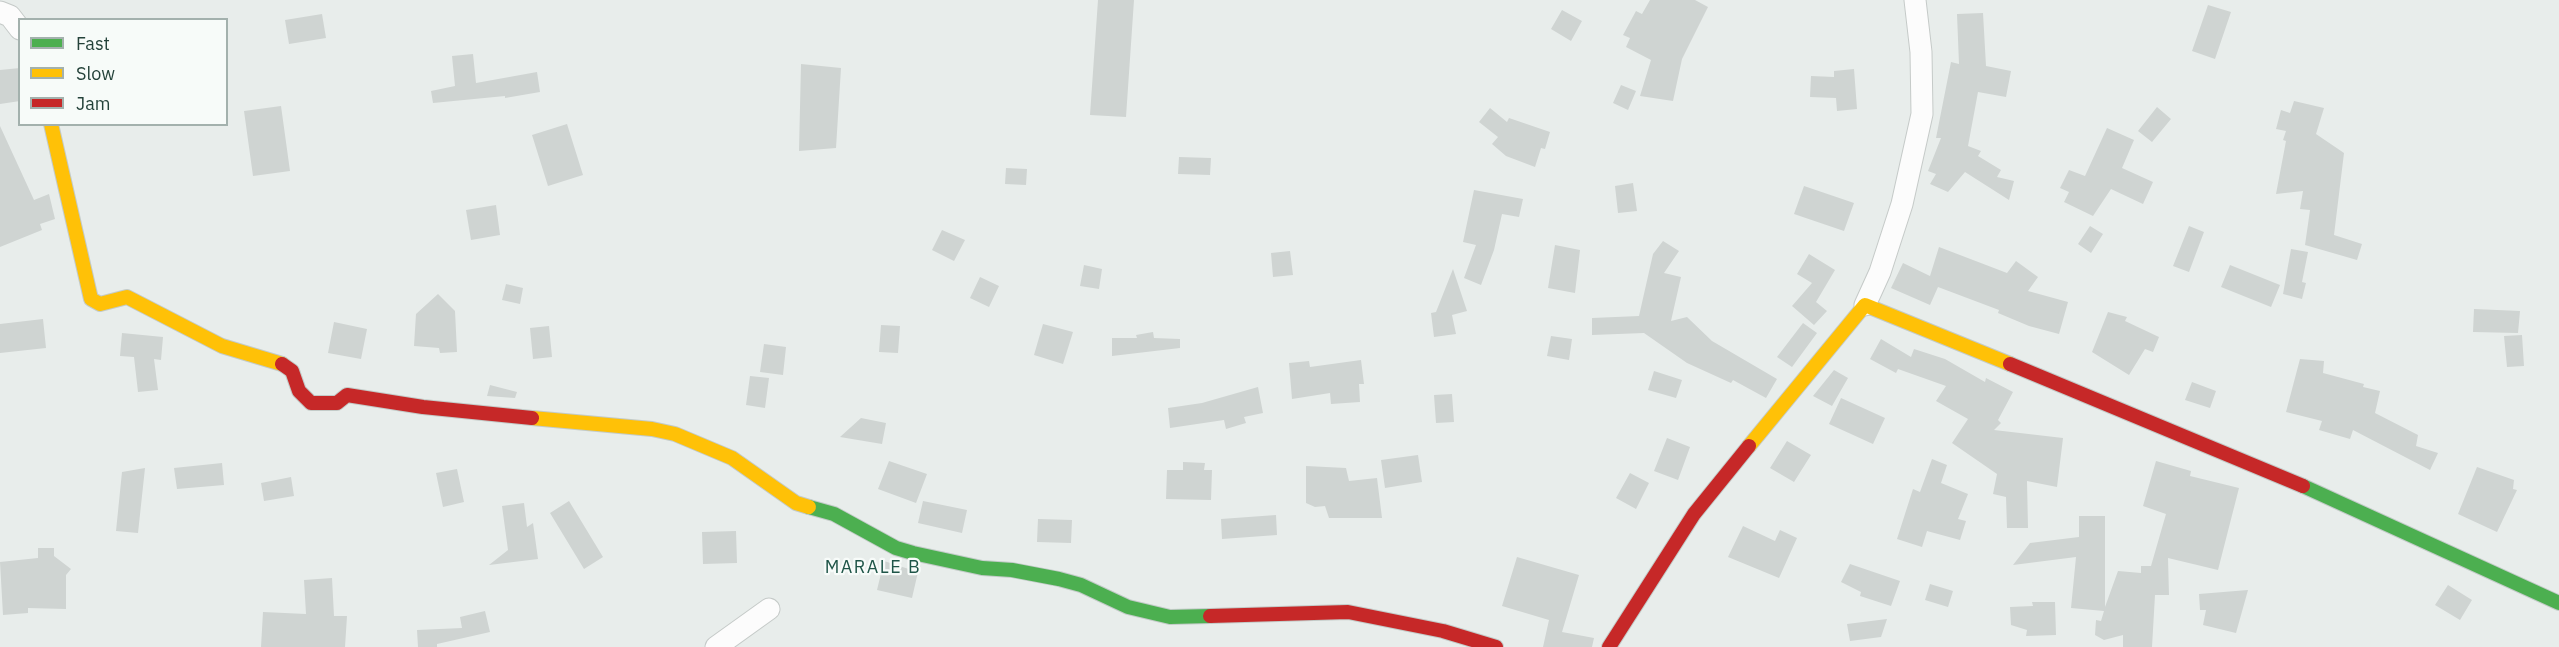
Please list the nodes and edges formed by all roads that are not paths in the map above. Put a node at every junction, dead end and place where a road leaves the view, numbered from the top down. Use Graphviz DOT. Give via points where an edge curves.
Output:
graph roads {
  1 [pos="1915,0"];
  2 [pos="0,12"];
  3 [pos="18,26"];
  4 [pos="51,126"];
  5 [pos="1865,305"];
  6 [pos="2559,603"];
  7 [pos="769,609"];
  8 [pos="716,647"];
  9 [pos="1496,647"];
  10 [pos="1609,647"];
  1 -- 5 [label="street" via="1922,114 1902,204"];
  2 -- 3 [label="street"];
  4 -- 9 [label="street" via="92,299 100,304 127,297 222,346 284,366 311,403 337,403 347,395 423,407 652,429 675,434 732,458 796,503 834,514 896,548 913,553 1059,579 1128,607 1170,617 1348,612 1443,631"];
  5 -- 6 [label="street" via="2277,474"];
  5 -- 10 [label="street" via="1694,514"];
  7 -- 8 [label="street"];
}
